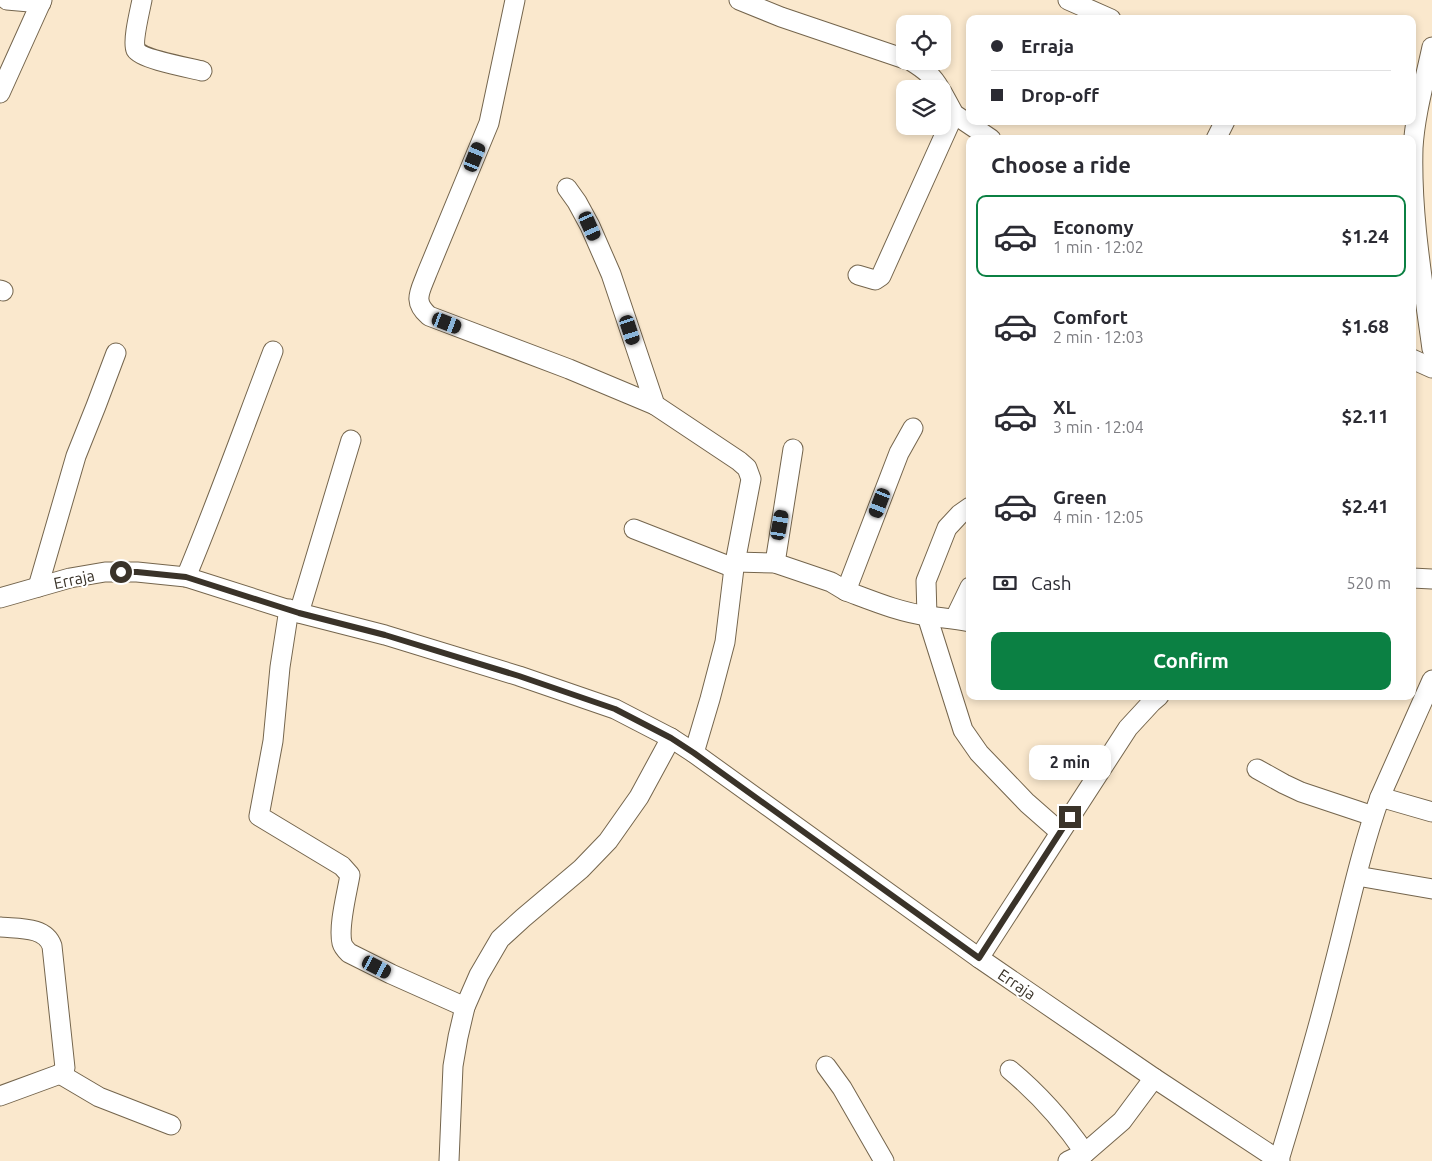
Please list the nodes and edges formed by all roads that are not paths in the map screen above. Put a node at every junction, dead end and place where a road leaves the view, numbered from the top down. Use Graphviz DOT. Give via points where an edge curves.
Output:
graph roads {
  1 [pos="7,0"];
  2 [pos="142,0"];
  3 [pos="515,0"];
  4 [pos="738,0"];
  5 [pos="1068,0"];
  6 [pos="41,1"];
  7 [pos="1102,15"];
  8 [pos="1432,47"];
  9 [pos="896,56"];
  10 [pos="926,70"];
  11 [pos="202,71"];
  12 [pos="936,80"];
  13 [pos="0,94"];
  14 [pos="951,108"];
  15 [pos="954,114"];
  16 [pos="966,122"];
  17 [pos="1416,122"];
  18 [pos="970,125"];
  19 [pos="984,135"];
  20 [pos="567,188"];
  21 [pos="1416,229"];
  22 [pos="858,275"];
  23 [pos="1432,349"];
  24 [pos="273,351"];
  25 [pos="116,353"];
  26 [pos="1416,361"];
  27 [pos="1432,368"];
  28 [pos="655,405"];
  29 [pos="913,428"];
  30 [pos="351,440"];
  31 [pos="793,449"];
  32 [pos="966,510"];
  33 [pos="634,529"];
  34 [pos="775,563"];
  35 [pos="734,565"];
  36 [pos="186,577"];
  37 [pos="1416,578"];
  38 [pos="1432,579"];
  39 [pos="38,587"];
  40 [pos="846,591"];
  41 [pos="0,598"];
  42 [pos="966,604"];
  43 [pos="294,611"];
  44 [pos="927,616"];
  45 [pos="962,620"];
  46 [pos="1432,680"];
  47 [pos="1154,700"];
  48 [pos="1428,702"];
  49 [pos="671,738"];
  50 [pos="694,753"];
  51 [pos="1258,769"];
  52 [pos="1380,798"];
  53 [pos="1432,812"];
  54 [pos="1374,816"];
  55 [pos="1060,832"];
  56 [pos="1356,876"];
  57 [pos="1432,889"];
  58 [pos="0,927"];
  59 [pos="979,958"];
  60 [pos="465,1007"];
  61 [pos="826,1066"];
  62 [pos="1010,1070"];
  63 [pos="60,1074"];
  64 [pos="1154,1078"];
  65 [pos="0,1096"];
  66 [pos="171,1126"];
  67 [pos="1085,1152"];
  68 [pos="449,1161"];
  69 [pos="884,1161"];
  70 [pos="1068,1161"];
  71 [pos="1280,1161"];
  1 -- 6 [label="street"];
  2 -- 11 [label="street" via="135,41 139,54"];
  3 -- 28 [label="street" via="489,123 418,302 430,316"];
  4 -- 9 [label="street"];
  5 -- 7 [label="street"];
  6 -- 13 [label="street"];
  8 -- 17 [label="street"];
  10 -- 12 [label="street"];
  14 -- 15 [label="street"];
  15 -- 16 [label="street"];
  15 -- 22 [label="street" via="881,276 875,280"];
  18 -- 19 [label="street"];
  20 -- 28 [label="street" via="590,226 611,274"];
  21 -- 23 [label="street"];
  24 -- 36 [label="street"];
  25 -- 39 [label="street" via="76,456"];
  26 -- 27 [label="street"];
  28 -- 35 [label="street" via="747,468 751,485"];
  29 -- 40 [label="street" via="899,453"];
  30 -- 43 [label="street"];
  31 -- 34 [label="street"];
  32 -- 44 [label="street" via="947,528 926,581"];
  33 -- 35 [label="street"];
  34 -- 35 [label="street"];
  34 -- 40 [label="street" via="832,582"];
  35 -- 50 [label="street" via="725,642"];
  36 -- 39 [label="street, Erraja" via="105,572"];
  36 -- 43 [label="street, Erraja"];
  37 -- 38 [label="street"];
  39 -- 41 [label="street, Erraja"];
  40 -- 44 [label="street" via="889,608"];
  42 -- 45 [label="street"];
  43 -- 49 [label="street, Erraja" via="385,635 536,682 615,709"];
  43 -- 60 [label="street" via="280,667 274,741 259,816 342,866 350,875 341,928 344,949"];
  44 -- 45 [label="street"];
  44 -- 55 [label="street" via="964,730 979,753"];
  46 -- 48 [label="street"];
  47 -- 55 [label="street" via="1128,728"];
  48 -- 52 [label="street"];
  49 -- 50 [label="street, Erraja"];
  49 -- 60 [label="street" via="639,797 608,841 581,869 500,939"];
  50 -- 59 [label="street, Erraja"];
  51 -- 54 [label="street" via="1301,792"];
  52 -- 53 [label="street"];
  52 -- 54 [label="street"];
  54 -- 56 [label="street"];
  55 -- 59 [label="street"];
  56 -- 57 [label="street"];
  56 -- 71 [label="street" via="1326,999"];
  58 -- 63 [label="street" via="42,932 50,941 65,1068"];
  59 -- 64 [label="street, Erraja"];
  60 -- 68 [label="street" via="453,1066"];
  61 -- 69 [label="street"];
  62 -- 67 [label="street" via="1036,1092"];
  63 -- 65 [label="street"];
  63 -- 66 [label="street" via="99,1096"];
  64 -- 67 [label="street" via="1122,1121"];
  64 -- 71 [label="street, Erraja"];
  67 -- 70 [label="street"];
}
